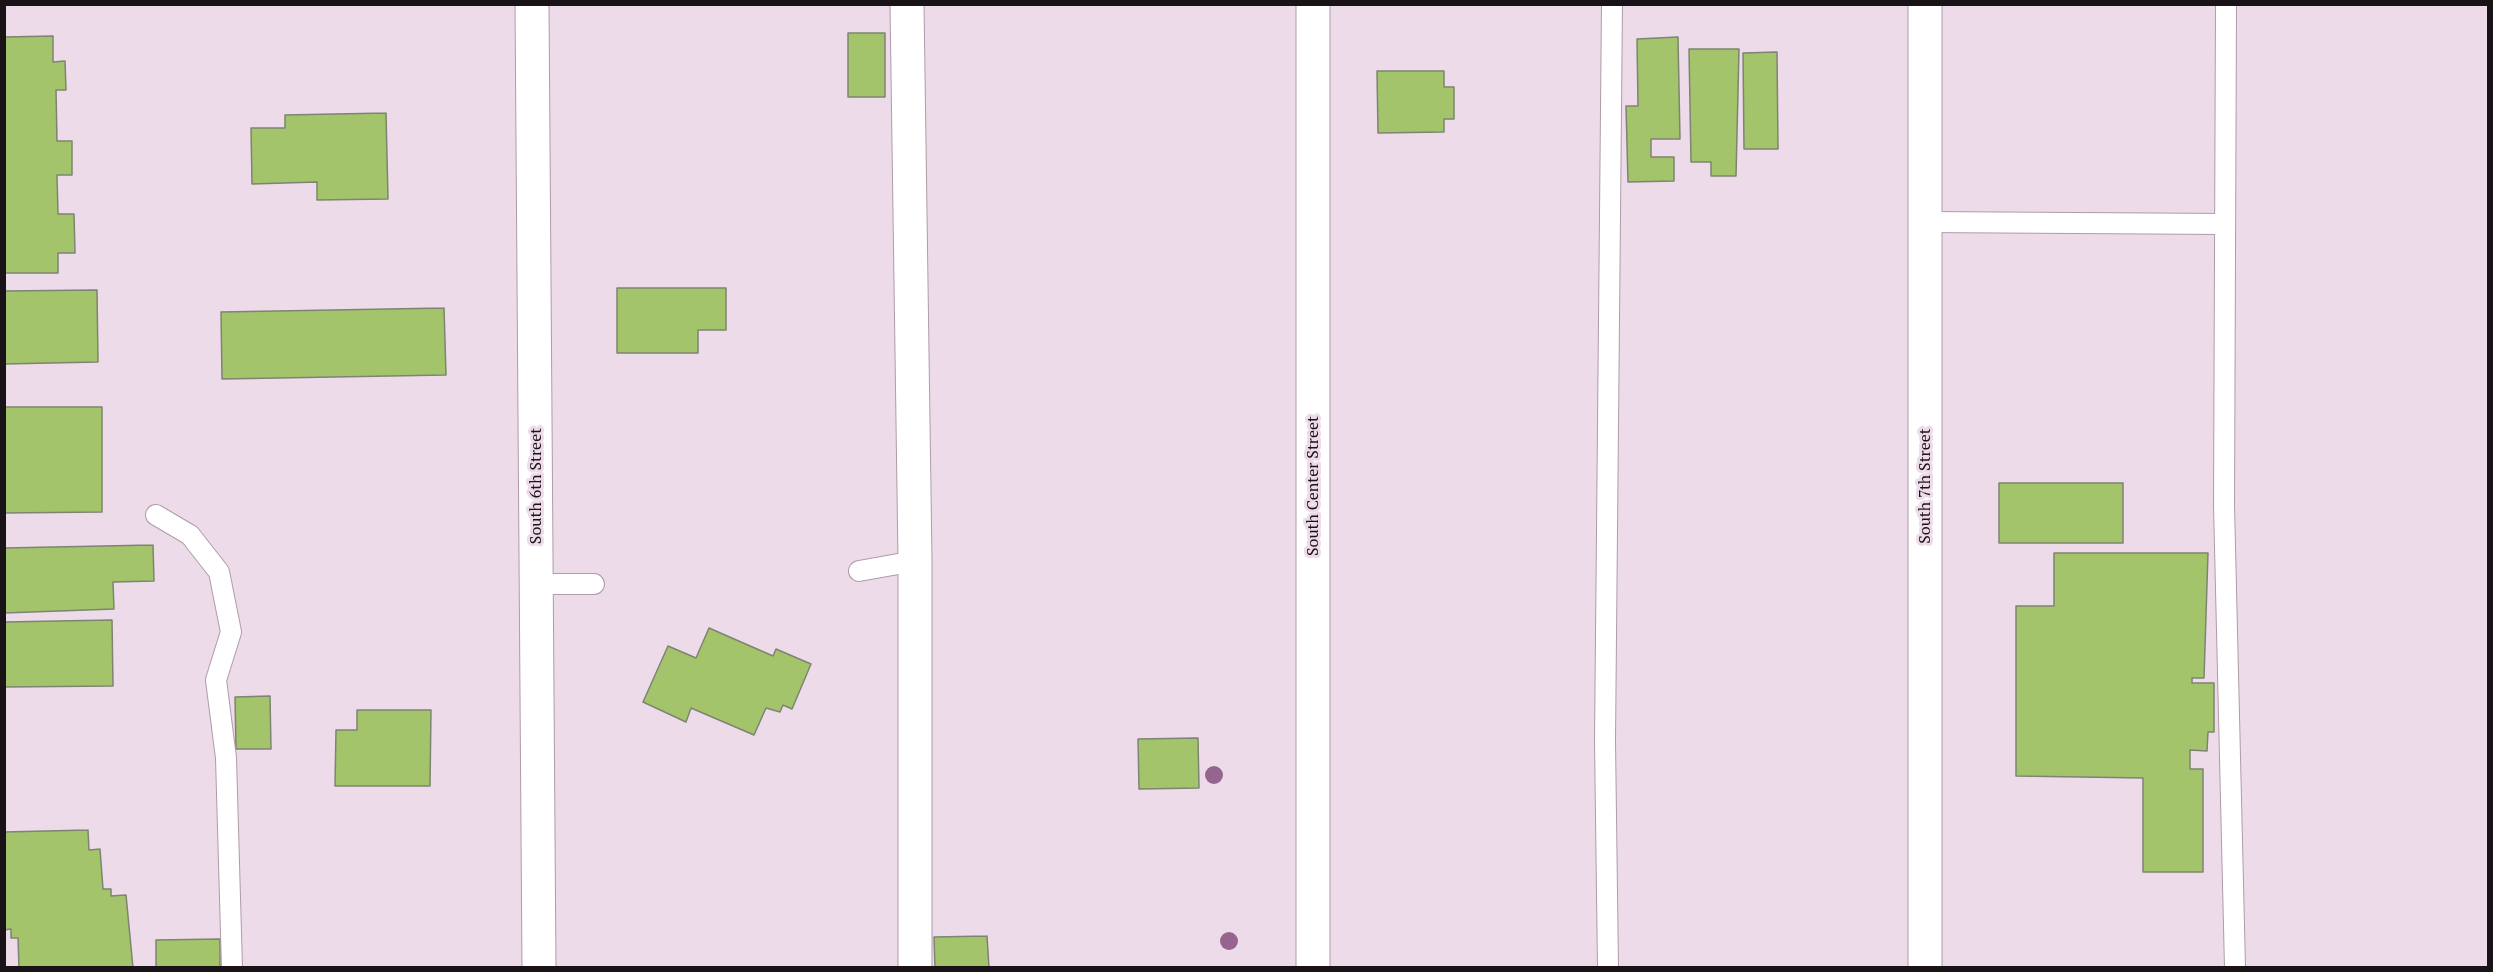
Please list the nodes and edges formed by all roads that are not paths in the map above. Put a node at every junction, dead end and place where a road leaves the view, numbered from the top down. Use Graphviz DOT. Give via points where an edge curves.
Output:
graph roads {
  1 [pos="532,4"];
  2 [pos="907,4"];
  3 [pos="1313,4"];
  4 [pos="1612,4"];
  5 [pos="1925,4"];
  6 [pos="2226,4"];
  7 [pos="1925,222"];
  8 [pos="2225,224"];
  9 [pos="156,515"];
  10 [pos="915,561"];
  11 [pos="859,571"];
  12 [pos="536,584"];
  13 [pos="594,584"];
  14 [pos="232,968"];
  15 [pos="539,968"];
  16 [pos="915,968"];
  17 [pos="1313,968"];
  18 [pos="1608,968"];
  19 [pos="1925,968"];
  20 [pos="2235,968"];
  1 -- 12 [label="street, South 6th Street"];
  2 -- 10 [label="street"];
  3 -- 17 [label="street, South Center Street"];
  4 -- 18 [label="lane" via="1605,741"];
  5 -- 7 [label="street, South 7th Street"];
  6 -- 8 [label="lane"];
  7 -- 8 [label="lane"];
  7 -- 19 [label="street, South 7th Street"];
  8 -- 20 [label="lane" via="2224,505"];
  9 -- 14 [label="lane" via="190,535 219,572 231,632 216,680 226,758"];
  10 -- 11 [label="lane"];
  10 -- 16 [label="street"];
  12 -- 13 [label="lane"];
  12 -- 15 [label="street, South 6th Street"];
}
